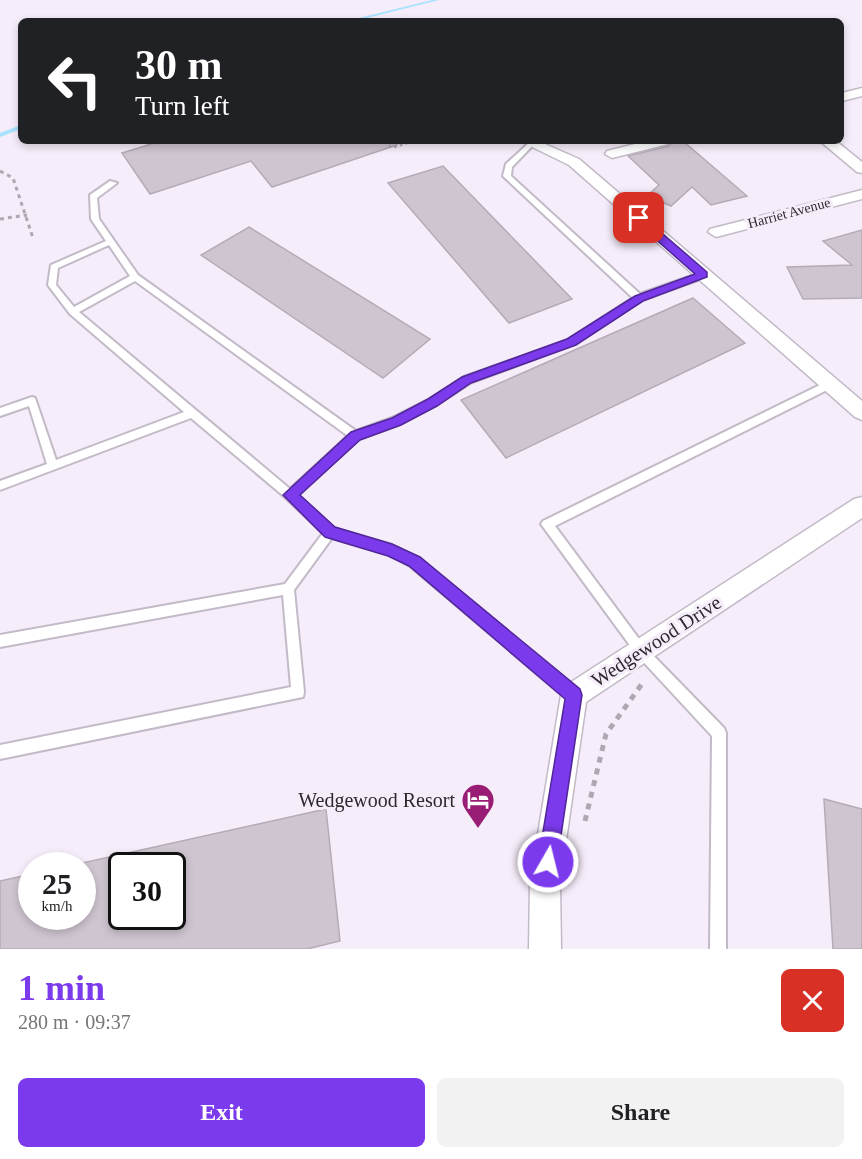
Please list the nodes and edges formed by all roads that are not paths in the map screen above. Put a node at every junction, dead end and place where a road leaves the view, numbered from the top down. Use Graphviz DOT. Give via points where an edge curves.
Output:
graph roads {
  1 [pos="862,92"];
  2 [pos="844,96"];
  3 [pos="528,144"];
  4 [pos="534,144"];
  5 [pos="651,144"];
  6 [pos="831,144"];
  7 [pos="612,154"];
  8 [pos="862,170"];
  9 [pos="112,183"];
  10 [pos="862,194"];
  11 [pos="716,232"];
  12 [pos="110,242"];
  13 [pos="703,275"];
  14 [pos="135,277"];
  15 [pos="639,298"];
  16 [pos="73,312"];
  17 [pos="830,384"];
  18 [pos="0,412"];
  19 [pos="862,412"];
  20 [pos="192,413"];
  21 [pos="355,436"];
  22 [pos="52,466"];
  23 [pos="0,486"];
  24 [pos="290,495"];
  25 [pos="862,506"];
  26 [pos="330,532"];
  27 [pos="288,589"];
  28 [pos="0,640"];
  29 [pos="641,651"];
  30 [pos="574,695"];
  31 [pos="0,752"];
  32 [pos="545,949"];
  33 [pos="718,949"];
  1 -- 2 [label="street"];
  3 -- 15 [label="lane" via="509,166 507,176"];
  4 -- 13 [label="street" via="574,162"];
  5 -- 7 [label="street"];
  6 -- 8 [label="street"];
  9 -- 12 [label="lane" via="93,197 95,219"];
  10 -- 11 [label="street, Harriet Avenue"];
  12 -- 14 [label="lane"];
  12 -- 16 [label="lane" via="54,267 52,285"];
  13 -- 15 [label="lane"];
  13 -- 17 [label="street"];
  14 -- 16 [label="lane"];
  14 -- 21 [label="lane"];
  15 -- 21 [label="lane" via="571,342 466,380 396,421"];
  16 -- 20 [label="lane"];
  17 -- 19 [label="street"];
  17 -- 29 [label="lane" via="547,524"];
  18 -- 22 [label="lane" via="32,401"];
  20 -- 22 [label="lane"];
  20 -- 24 [label="lane"];
  21 -- 24 [label="lane"];
  22 -- 23 [label="lane"];
  24 -- 26 [label="lane"];
  25 -- 29 [label="street, Wedgewood Drive"];
  26 -- 27 [label="lane"];
  26 -- 30 [label="lane" via="392,550 414,562"];
  27 -- 28 [label="lane"];
  27 -- 31 [label="lane" via="298,692"];
  29 -- 30 [label="street, Wedgewood Drive"];
  29 -- 33 [label="lane" via="718,733"];
  30 -- 32 [label="street, Wedgewood Drive" via="545,882"];
}
